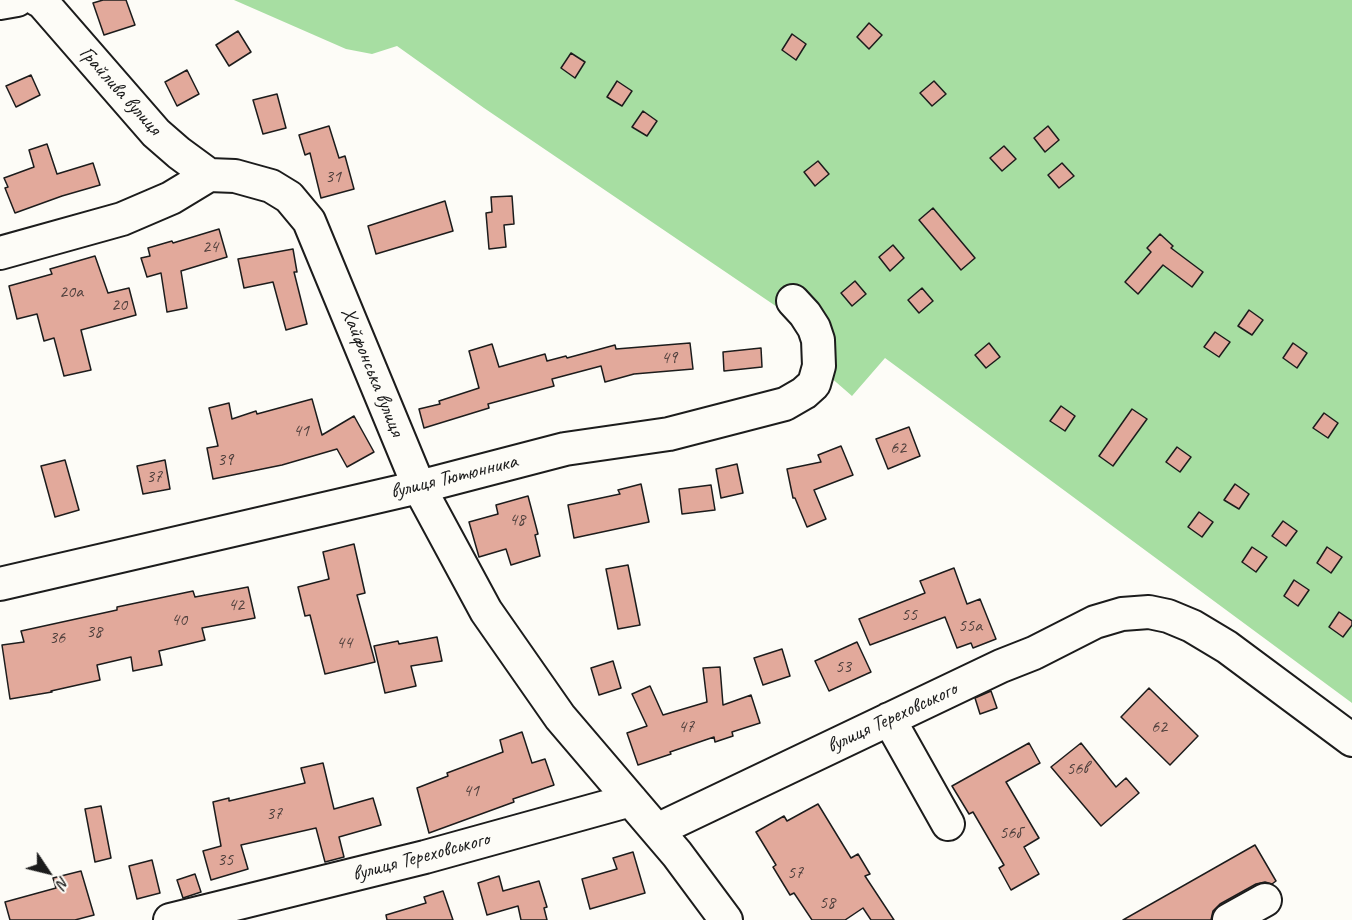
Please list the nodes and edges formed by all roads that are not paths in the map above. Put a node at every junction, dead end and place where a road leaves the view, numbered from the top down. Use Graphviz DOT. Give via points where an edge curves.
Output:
graph roads {
  1 [pos="36,1"];
  2 [pos="0,3"];
  3 [pos="210,174"];
  4 [pos="0,253"];
  5 [pos="794,301"];
  6 [pos="420,487"];
  7 [pos="0,584"];
  8 [pos="889,719"];
  9 [pos="1352,740"];
  10 [pos="631,800"];
  11 [pos="948,824"];
  12 [pos="657,830"];
  13 [pos="1265,900"];
  14 [pos="170,920"];
  15 [pos="726,920"];
  16 [pos="1229,920"];
  1 -- 2 [label="street, Грайлива вулиця"];
  1 -- 3 [label="street, Грайлива вулиця" via="156,133"];
  3 -- 4 [label="street" via="171,198 122,219"];
  3 -- 6 [label="street, Хайфонська вулиця" via="236,176 271,186 289,197 309,220"];
  5 -- 6 [label="street, вулиця Тютюнника" via="814,328 819,366 814,384 785,404 669,434 565,448"];
  6 -- 7 [label="street, вулиця Тютюнника"];
  6 -- 10 [label="street, Хайфонська вулиця" via="486,611 511,649 560,717"];
  8 -- 9 [label="street, вулиця Тереховського" via="1095,622 1149,612 1192,626 1227,647"];
  8 -- 11 [label="street"];
  8 -- 12 [label="street, вулиця Тереховського"];
  10 -- 12 [label="street"];
  10 -- 14 [label="street, вулиця Тереховського" via="425,857"];
  12 -- 15 [label="street"];
  13 -- 16 [label="street"];
}
